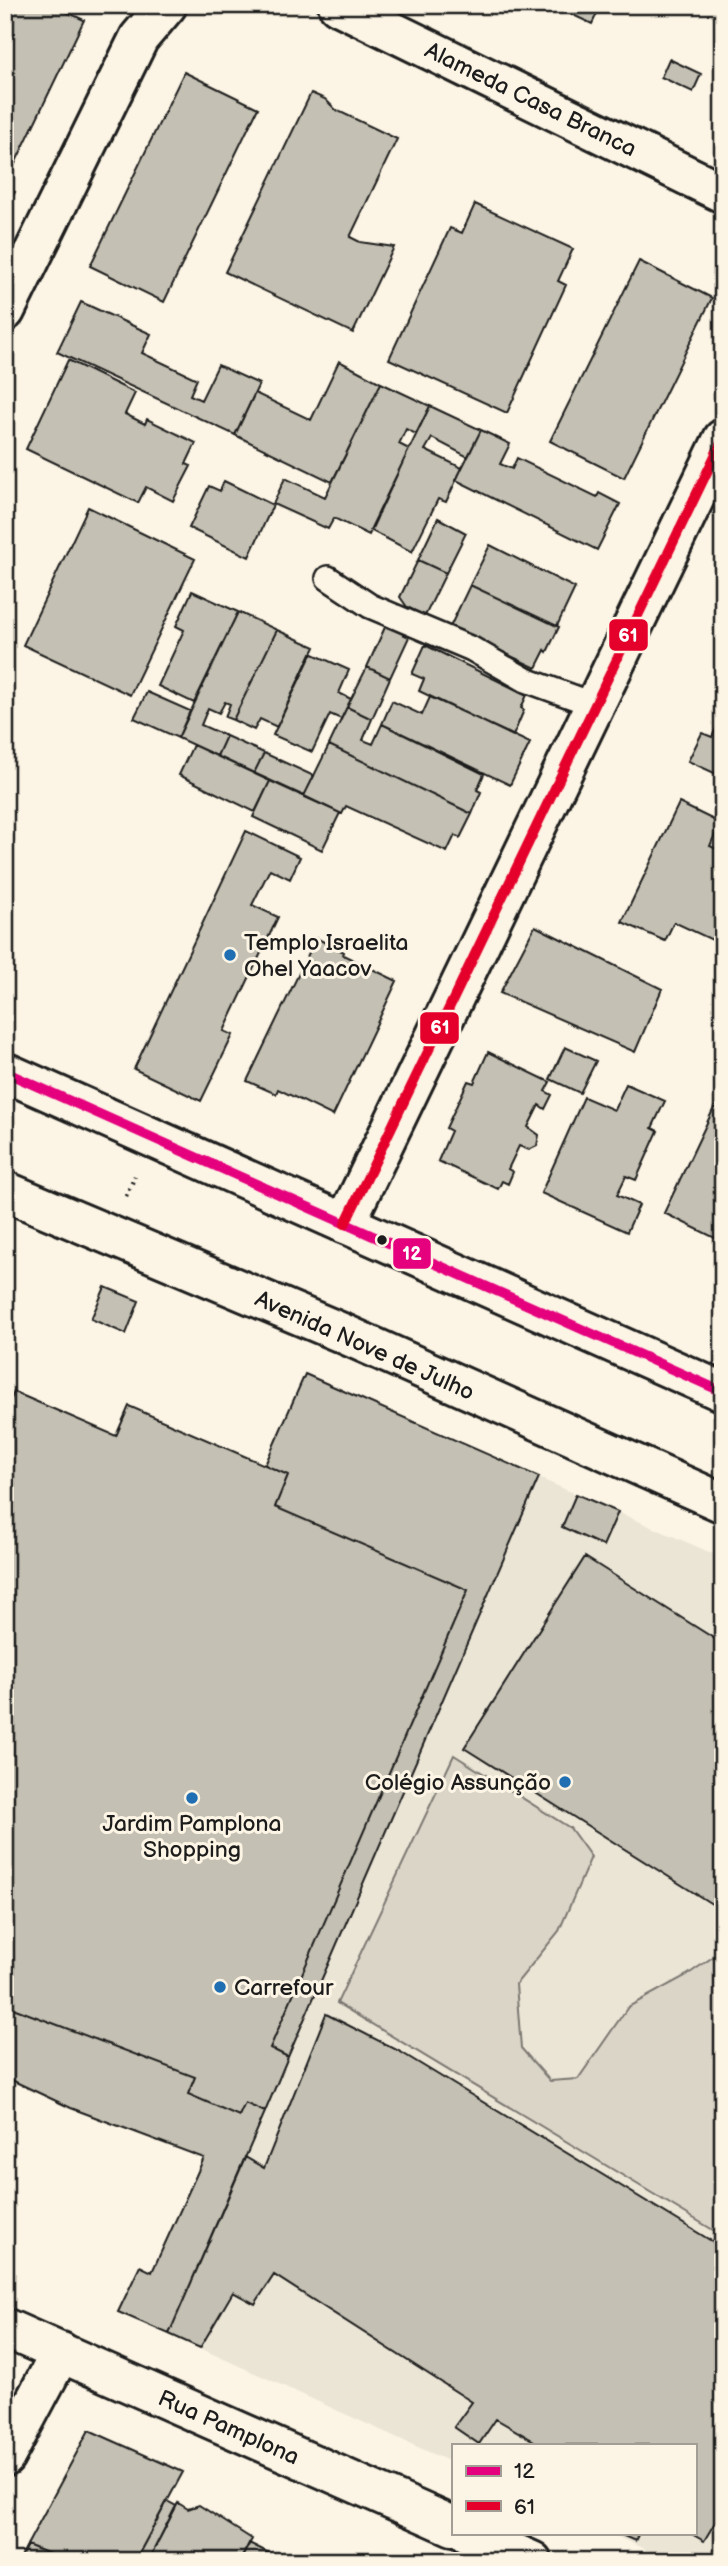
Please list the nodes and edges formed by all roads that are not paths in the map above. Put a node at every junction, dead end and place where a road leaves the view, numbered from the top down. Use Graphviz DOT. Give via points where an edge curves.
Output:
graph roads {
  1 [pos="167,5"];
  2 [pos="338,5"];
  3 [pos="723,193"];
  4 [pos="5,311"];
  5 [pos="723,439"];
  6 [pos="328,578"];
  7 [pos="595,705"];
  8 [pos="5,1072"];
  9 [pos="5,1191"];
  10 [pos="345,1224"];
  11 [pos="723,1392"];
  12 [pos="723,1503"];
  13 [pos="5,2328"];
  14 [pos="61,2352"];
  15 [pos="5,2457"];
  16 [pos="452,2526"];
  17 [pos="471,2534"];
  18 [pos="532,2561"];
  1 -- 4 [label="street" via="139,38"];
  2 -- 3 [label="street, Alameda Casa Branca"];
  5 -- 7 [label="street"];
  6 -- 7 [label="lane" via="370,606 472,649 526,680"];
  7 -- 10 [label="street"];
  8 -- 10 [label="street"];
  9 -- 12 [label="street, Avenida Nove de Julho" via="342,1333"];
  10 -- 11 [label="street"];
  13 -- 14 [label="street, Rua Pamplona"];
  14 -- 15 [label="street"];
  14 -- 16 [label="street, Rua Pamplona"];
  17 -- 18 [label="street"];
}
